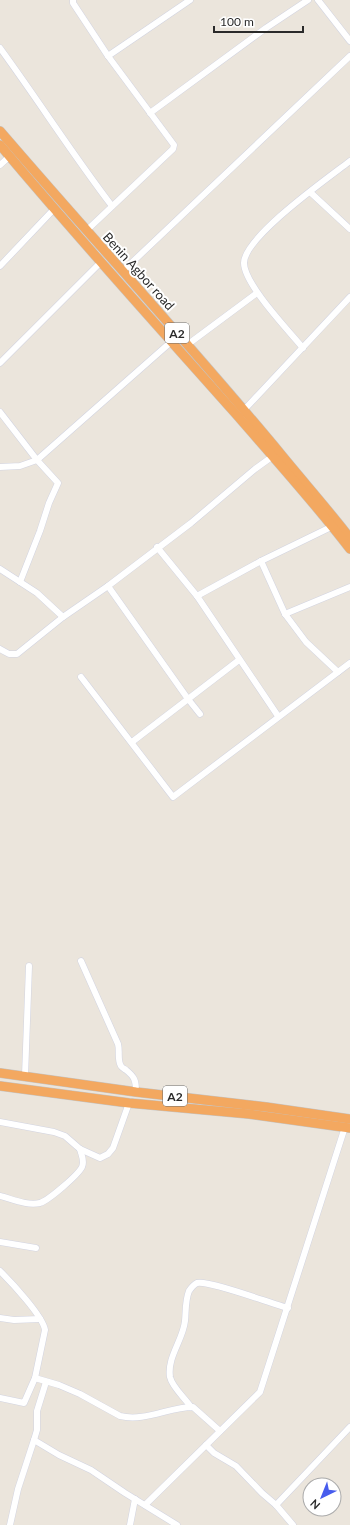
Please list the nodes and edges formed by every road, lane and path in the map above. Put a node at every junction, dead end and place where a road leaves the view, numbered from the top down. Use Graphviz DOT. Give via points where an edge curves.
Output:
graph roads {
  1 [pos="73,0"];
  2 [pos="190,0"];
  3 [pos="308,0"];
  4 [pos="318,0"];
  5 [pos="350,41"];
  6 [pos="0,48"];
  7 [pos="108,56"];
  8 [pos="350,56"];
  9 [pos="150,113"];
  10 [pos="0,131"];
  11 [pos="0,145"];
  12 [pos="10,156"];
  13 [pos="350,161"];
  14 [pos="0,165"];
  15 [pos="310,192"];
  16 [pos="112,206"];
  17 [pos="55,208"];
  18 [pos="350,229"];
  19 [pos="86,231"];
  20 [pos="100,262"];
  21 [pos="0,266"];
  22 [pos="123,271"];
  23 [pos="257,293"];
  24 [pos="350,297"];
  25 [pos="172,341"];
  26 [pos="187,345"];
  27 [pos="303,348"];
  28 [pos="0,363"];
  29 [pos="244,410"];
  30 [pos="0,412"];
  31 [pos="273,456"];
  32 [pos="37,460"];
  33 [pos="0,468"];
  34 [pos="333,526"];
  35 [pos="350,538"];
  36 [pos="158,547"];
  37 [pos="350,549"];
  38 [pos="261,562"];
  39 [pos="0,568"];
  40 [pos="20,582"];
  41 [pos="108,586"];
  42 [pos="350,587"];
  43 [pos="197,596"];
  44 [pos="285,614"];
  45 [pos="63,617"];
  46 [pos="0,649"];
  47 [pos="239,660"];
  48 [pos="350,663"];
  49 [pos="338,672"];
  50 [pos="81,678"];
  51 [pos="188,699"];
  52 [pos="200,714"];
  53 [pos="278,716"];
  54 [pos="132,742"];
  55 [pos="81,960"];
  56 [pos="29,966"];
  57 [pos="0,1073"];
  58 [pos="25,1076"];
  59 [pos="0,1086"];
  60 [pos="136,1092"];
  61 [pos="129,1103"];
  62 [pos="350,1119"];
  63 [pos="0,1122"];
  64 [pos="347,1128"];
  65 [pos="80,1148"];
  66 [pos="0,1196"];
  67 [pos="0,1242"];
  68 [pos="36,1248"];
  69 [pos="0,1271"];
  70 [pos="288,1308"];
  71 [pos="0,1318"];
  72 [pos="40,1319"];
  73 [pos="34,1378"];
  74 [pos="46,1382"];
  75 [pos="0,1398"];
  76 [pos="191,1407"];
  77 [pos="350,1427"];
  78 [pos="220,1431"];
  79 [pos="34,1440"];
  80 [pos="206,1445"];
  81 [pos="135,1500"];
  82 [pos="145,1505"];
  83 [pos="276,1505"];
  84 [pos="10,1525"];
  85 [pos="130,1525"];
  86 [pos="177,1525"];
  87 [pos="292,1525"];
  1 -- 7 [label="street"];
  2 -- 7 [label="street"];
  3 -- 9 [label="street"];
  4 -- 5 [label="street"];
  6 -- 16 [label="street"];
  7 -- 9 [label="street"];
  8 -- 22 [label="street"];
  9 -- 16 [label="street" via="174,147"];
  10 -- 19 [label="highway, Benin Agbor road / A2"];
  11 -- 12 [label="highway, Benin Agbor road / A2"];
  12 -- 14 [label="street"];
  12 -- 17 [label="highway, Benin Agbor road / A2"];
  13 -- 15 [label="street"];
  15 -- 18 [label="street"];
  15 -- 23 [label="street" via="268,226 246,254 244,264"];
  16 -- 19 [label="street"];
  17 -- 20 [label="highway, Benin Agbor road / A2"];
  17 -- 21 [label="street"];
  19 -- 22 [label="highway, Benin Agbor road / A2"];
  20 -- 25 [label="highway, Benin Agbor road / A2"];
  20 -- 28 [label="street"];
  22 -- 26 [label="highway, Benin Agbor road / A2"];
  23 -- 26 [label="street"];
  23 -- 27 [label="street"];
  24 -- 27 [label="street"];
  25 -- 31 [label="highway, Benin Agbor road / A2"];
  25 -- 32 [label="street"];
  26 -- 29 [label="highway, Benin Agbor road / A2"];
  27 -- 29 [label="street"];
  29 -- 35 [label="highway, Benin Agbor road / A2"];
  30 -- 32 [label="street"];
  31 -- 34 [label="highway, Benin Agbor road / A2"];
  31 -- 36 [label="street"];
  32 -- 33 [label="street" via="20,466"];
  32 -- 40 [label="street" via="58,483"];
  34 -- 37 [label="highway, Benin Agbor road / A2"];
  34 -- 38 [label="street"];
  36 -- 41 [label="street"];
  36 -- 43 [label="street"];
  38 -- 43 [label="street"];
  38 -- 44 [label="street"];
  39 -- 40 [label="street"];
  40 -- 45 [label="street" via="37,593"];
  41 -- 45 [label="street"];
  41 -- 51 [label="street"];
  42 -- 44 [label="street"];
  43 -- 47 [label="street"];
  44 -- 49 [label="street" via="306,642"];
  45 -- 46 [label="street" via="17,654 9,654"];
  47 -- 51 [label="street"];
  47 -- 53 [label="street"];
  48 -- 49 [label="street"];
  49 -- 53 [label="street"];
  50 -- 54 [label="street"];
  51 -- 52 [label="street"];
  51 -- 54 [label="street"];
  53 -- 54 [label="street" via="173,797"];
  55 -- 60 [label="street" via="118,1044 121,1066 136,1080"];
  56 -- 58 [label="street"];
  57 -- 58 [label="highway, A2"];
  58 -- 60 [label="highway, A2"];
  59 -- 61 [label="highway, A2"];
  60 -- 62 [label="highway, A2"];
  61 -- 64 [label="highway, A2" via="243,1113"];
  61 -- 65 [label="street" via="113,1148 108,1154 100,1158"];
  63 -- 65 [label="street" via="54,1132 65,1136"];
  64 -- 70 [label="street"];
  65 -- 66 [label="street" via="82,1167 50,1198 30,1204"];
  67 -- 68 [label="street"];
  69 -- 72 [label="street"];
  70 -- 76 [label="street" via="213,1284 199,1283 191,1287 185,1323 173,1357 170,1376"];
  70 -- 78 [label="street" via="260,1392"];
  71 -- 72 [label="street"];
  72 -- 73 [label="street" via="45,1325 45,1330"];
  73 -- 74 [label="street"];
  73 -- 75 [label="street" via="24,1403"];
  74 -- 76 [label="street" via="80,1394 127,1418"];
  74 -- 79 [label="street" via="37,1412"];
  76 -- 78 [label="street" via="200,1411"];
  77 -- 83 [label="street"];
  78 -- 80 [label="street"];
  79 -- 81 [label="street" via="91,1470"];
  79 -- 84 [label="street" via="18,1489"];
  80 -- 82 [label="street"];
  80 -- 83 [label="street" via="236,1466"];
  81 -- 82 [label="street"];
  81 -- 85 [label="street"];
  82 -- 86 [label="street"];
  83 -- 87 [label="street"];
}
